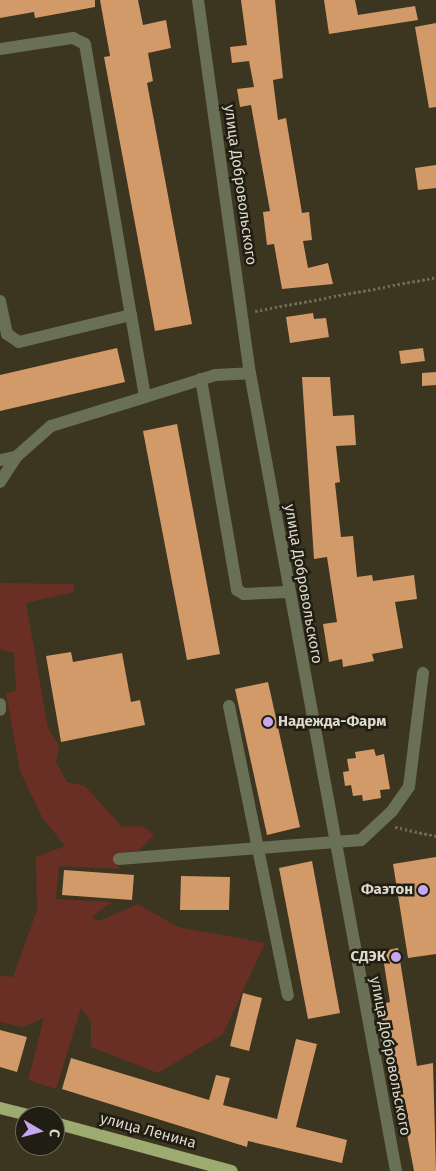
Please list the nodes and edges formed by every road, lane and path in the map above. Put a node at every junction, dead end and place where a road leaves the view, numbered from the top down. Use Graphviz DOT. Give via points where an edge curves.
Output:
graph roads {
  1 [pos="198,0"];
  2 [pos="0,48"];
  3 [pos="436,277"];
  4 [pos="0,301"];
  5 [pos="241,313"];
  6 [pos="131,315"];
  7 [pos="250,373"];
  8 [pos="201,379"];
  9 [pos="145,397"];
  10 [pos="16,457"];
  11 [pos="0,460"];
  12 [pos="0,482"];
  13 [pos="287,592"];
  14 [pos="423,672"];
  15 [pos="0,704"];
  16 [pos="229,706"];
  17 [pos="0,710"];
  18 [pos="379,822"];
  19 [pos="436,836"];
  20 [pos="332,842"];
  21 [pos="258,848"];
  22 [pos="119,859"];
  23 [pos="288,995"];
  24 [pos="0,1108"];
  25 [pos="15,1112"];
  26 [pos="65,1126"];
  27 [pos="232,1171"];
  28 [pos="396,1171"];
  1 -- 5 [label="street, улица Добровольского"];
  2 -- 6 [label="street" via="73,38 84,44"];
  3 -- 5 [label="path"];
  4 -- 6 [label="street" via="7,334 18,342"];
  5 -- 7 [label="street, улица Добровольского"];
  6 -- 9 [label="street"];
  7 -- 8 [label="street"];
  7 -- 13 [label="street, улица Добровольского"];
  8 -- 9 [label="street"];
  8 -- 13 [label="street" via="237,590 244,594"];
  9 -- 10 [label="street" via="51,426"];
  10 -- 11 [label="street"];
  10 -- 12 [label="street"];
  13 -- 20 [label="street, улица Добровольского"];
  14 -- 18 [label="street" via="409,787"];
  15 -- 17 [label="street"];
  16 -- 21 [label="street"];
  18 -- 19 [label="path"];
  18 -- 20 [label="street" via="361,840"];
  20 -- 21 [label="street"];
  20 -- 28 [label="street, улица Добровольского"];
  21 -- 22 [label="street"];
  21 -- 23 [label="street"];
  24 -- 25 [label="main road"];
  26 -- 27 [label="main road, улица Ленина"];
}
